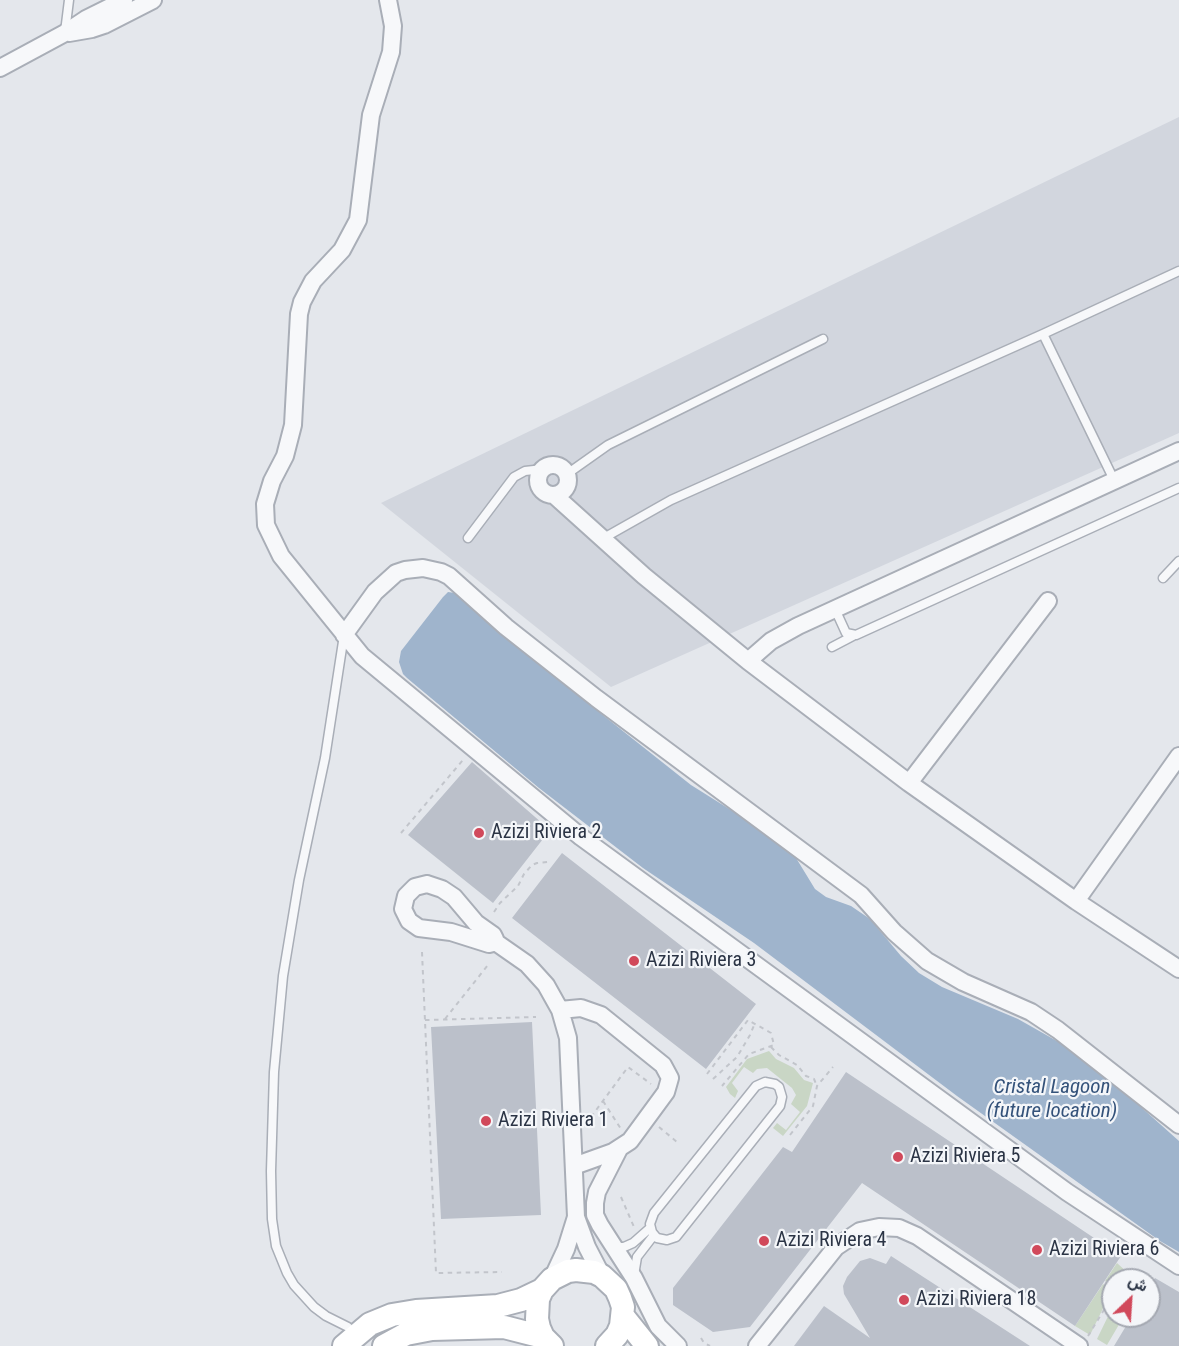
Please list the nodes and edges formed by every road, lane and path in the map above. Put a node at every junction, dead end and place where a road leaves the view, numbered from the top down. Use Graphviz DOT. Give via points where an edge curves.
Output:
graph roads {
  1 [pos="69,0"];
  2 [pos="153,0"];
  3 [pos="388,0"];
  4 [pos="114,2"];
  5 [pos="65,33"];
  6 [pos="0,68"];
  7 [pos="1179,271"];
  8 [pos="1043,334"];
  9 [pos="823,339"];
  10 [pos="1179,451"];
  11 [pos="543,469"];
  12 [pos="567,474"];
  13 [pos="1114,480"];
  14 [pos="1179,488"];
  15 [pos="554,495"];
  16 [pos="468,538"];
  17 [pos="602,539"];
  18 [pos="1179,561"];
  19 [pos="1163,578"];
  20 [pos="1048,601"];
  21 [pos="835,609"];
  22 [pos="344,635"];
  23 [pos="853,636"];
  24 [pos="832,647"];
  25 [pos="748,661"];
  26 [pos="473,748"];
  27 [pos="1179,756"];
  28 [pos="909,783"];
  29 [pos="401,833"];
  30 [pos="548,862"];
  31 [pos="1076,901"];
  32 [pos="494,912"];
  33 [pos="494,941"];
  34 [pos="422,952"];
  35 [pos="488,965"];
  36 [pos="1179,969"];
  37 [pos="560,1010"];
  38 [pos="536,1017"];
  39 [pos="444,1019"];
  40 [pos="424,1020"];
  41 [pos="755,1023"];
  42 [pos="770,1046"];
  43 [pos="833,1067"];
  44 [pos="706,1074"];
  45 [pos="713,1079"];
  46 [pos="722,1086"];
  47 [pos="817,1086"];
  48 [pos="645,1092"];
  49 [pos="603,1101"];
  50 [pos="591,1117"];
  51 [pos="626,1119"];
  52 [pos="655,1124"];
  53 [pos="1179,1125"];
  54 [pos="628,1126"];
  55 [pos="620,1128"];
  56 [pos="790,1135"];
  57 [pos="677,1142"];
  58 [pos="619,1149"];
  59 [pos="574,1166"];
  60 [pos="621,1197"];
  61 [pos="576,1218"];
  62 [pos="652,1231"];
  63 [pos="639,1239"];
  64 [pos="615,1247"];
  65 [pos="1179,1266"];
  66 [pos="502,1272"];
  67 [pos="602,1276"];
  68 [pos="634,1278"];
  69 [pos="547,1285"];
  70 [pos="1101,1314"];
  71 [pos="623,1317"];
  72 [pos="346,1336"];
  73 [pos="701,1338"];
  74 [pos="548,1341"];
  75 [pos="1083,1342"];
  76 [pos="384,1346"];
  77 [pos="607,1346"];
  78 [pos="647,1346"];
  79 [pos="678,1346"];
  80 [pos="710,1346"];
  81 [pos="757,1346"];
  1 -- 5 [label="lane"];
  2 -- 5 [label="street" via="104,25"];
  3 -- 22 [label="street" via="393,26 391,52 371,115 358,220 349,241 313,281 302,302 297,327 293,425 265,504 266,525 281,556"];
  4 -- 5 [label="street"];
  5 -- 6 [label="street"];
  7 -- 8 [label="lane"];
  8 -- 13 [label="lane"];
  8 -- 17 [label="lane" via="671,500"];
  9 -- 12 [label="lane" via="608,445"];
  10 -- 13 [label="street"];
  11 -- 12 [label="street" via="559,466"];
  11 -- 15 [label="street" via="538,480 540,486"];
  11 -- 16 [label="lane" via="514,477"];
  12 -- 15 [label="street" via="564,490"];
  13 -- 21 [label="street"];
  14 -- 23 [label="lane"];
  15 -- 17 [label="street"];
  17 -- 25 [label="street"];
  18 -- 19 [label="lane"];
  20 -- 28 [label="street"];
  21 -- 23 [label="lane" via="844,630"];
  21 -- 25 [label="street" via="784,633"];
  22 -- 26 [label="street" via="362,656"];
  22 -- 53 [label="street" via="375,592 396,573 423,568 449,576 578,684 861,895 927,961 963,982 1031,1012"];
  22 -- 72 [label="lane" via="283,976 274,1072 271,1170 276,1246 287,1273 294,1286"];
  23 -- 24 [label="lane"];
  25 -- 28 [label="street"];
  26 -- 29 [label="path"];
  26 -- 65 [label="street" via="628,873 1067,1192"];
  27 -- 31 [label="street"];
  28 -- 31 [label="street"];
  30 -- 32 [label="path" via="532,865"];
  31 -- 36 [label="street"];
  33 -- 33 [label="street" via="493,935 442,889 421,885 406,896 403,909 413,925 489,944"];
  33 -- 37 [label="street" via="516,954 537,974"];
  34 -- 40 [label="path"];
  35 -- 39 [label="path"];
  37 -- 58 [label="street" via="581,1008 601,1015 669,1073 666,1092 634,1137"];
  37 -- 59 [label="street" via="569,1052"];
  38 -- 39 [label="path"];
  39 -- 40 [label="path"];
  40 -- 66 [label="path" via="436,1273"];
  41 -- 42 [label="path" via="773,1036 774,1045"];
  41 -- 44 [label="path" via="748,1020"];
  41 -- 45 [label="path" via="737,1057"];
  42 -- 46 [label="path" via="749,1054"];
  42 -- 47 [label="path" via="806,1076 814,1078"];
  43 -- 47 [label="path"];
  47 -- 56 [label="path" via="813,1106"];
  48 -- 49 [label="path" via="652,1083 628,1067"];
  49 -- 50 [label="path"];
  49 -- 55 [label="path"];
  51 -- 55 [label="path"];
  52 -- 57 [label="path"];
  54 -- 55 [label="path" via="623,1133"];
  58 -- 59 [label="street"];
  58 -- 64 [label="street" via="594,1203 597,1220"];
  59 -- 61 [label="street"];
  60 -- 63 [label="path"];
  61 -- 67 [label="street"];
  61 -- 69 [label="street" via="566,1249"];
  62 -- 62 [label="lane" via="667,1240 680,1233 780,1106 781,1092 775,1084 765,1082 756,1086 654,1213 650,1220"];
  62 -- 63 [label="lane"];
  62 -- 68 [label="lane" via="637,1257"];
  63 -- 64 [label="lane"];
  64 -- 68 [label="street"];
  67 -- 69 [label="street" via="568,1271"];
  67 -- 71 [label="street" via="616,1289"];
  68 -- 79 [label="street" via="658,1326"];
  69 -- 72 [label="street" via="521,1300 498,1306 392,1315"];
  69 -- 74 [label="street" via="536,1309"];
  70 -- 75 [label="path"];
  71 -- 77 [label="street" via="617,1335"];
  71 -- 78 [label="street"];
  73 -- 80 [label="path"];
  74 -- 76 [label="street" via="504,1327 432,1329 406,1335"];
  75 -- 81 [label="street" via="917,1236 899,1228 879,1227 860,1231 836,1247"];
}
